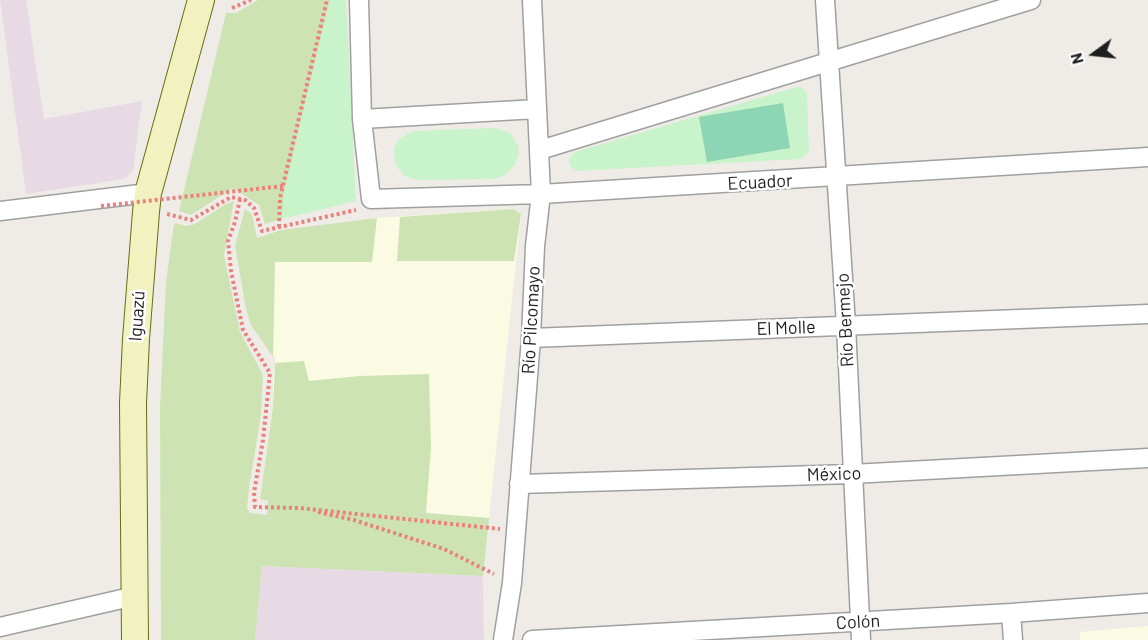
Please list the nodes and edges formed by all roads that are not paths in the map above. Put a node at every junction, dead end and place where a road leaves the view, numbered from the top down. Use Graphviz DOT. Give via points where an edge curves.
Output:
graph roads {
  1 [pos="201,0"];
  2 [pos="359,0"];
  3 [pos="532,0"];
  4 [pos="825,0"];
  5 [pos="1031,0"];
  6 [pos="828,61"];
  7 [pos="537,109"];
  8 [pos="362,118"];
  9 [pos="540,150"];
  10 [pos="1148,158"];
  11 [pos="835,178"];
  12 [pos="148,194"];
  13 [pos="541,195"];
  14 [pos="0,211"];
  15 [pos="1148,314"];
  16 [pos="846,325"];
  17 [pos="531,338"];
  18 [pos="1148,458"];
  19 [pos="852,474"];
  20 [pos="519,484"];
  21 [pos="135,596"];
  22 [pos="1148,603"];
  23 [pos="1011,613"];
  24 [pos="0,627"];
  25 [pos="860,631"];
  26 [pos="135,640"];
  27 [pos="503,640"];
  28 [pos="532,640"];
  29 [pos="1013,640"];
  1 -- 12 [label="main road, Iguazú"];
  2 -- 8 [label="street"];
  3 -- 7 [label="street, Río Pilcomayo"];
  4 -- 6 [label="street, Río Bermejo"];
  5 -- 6 [label="street"];
  6 -- 9 [label="street"];
  6 -- 11 [label="street, Río Bermejo"];
  7 -- 8 [label="street"];
  7 -- 9 [label="street, Río Pilcomayo"];
  8 -- 13 [label="street, Ecuador" via="371,199"];
  9 -- 13 [label="street, Río Pilcomayo"];
  10 -- 11 [label="street, Ecuador"];
  11 -- 13 [label="street, Ecuador"];
  11 -- 16 [label="street, Río Bermejo"];
  12 -- 14 [label="street"];
  12 -- 21 [label="main road, Iguazú" via="133,403"];
  13 -- 17 [label="street, Río Pilcomayo"];
  15 -- 16 [label="street, El Molle"];
  16 -- 17 [label="street, El Molle"];
  16 -- 19 [label="street, Río Bermejo"];
  17 -- 20 [label="street, Río Pilcomayo"];
  18 -- 19 [label="street, México"];
  19 -- 20 [label="street, México"];
  19 -- 25 [label="street, Río Bermejo"];
  20 -- 27 [label="street, Río Pilcomayo" via="512,583"];
  21 -- 24 [label="street"];
  21 -- 26 [label="main road, Iguazú"];
  22 -- 23 [label="street, Colón"];
  23 -- 25 [label="street, Colón"];
  23 -- 29 [label="street"];
  25 -- 28 [label="street, Colón"];
}
